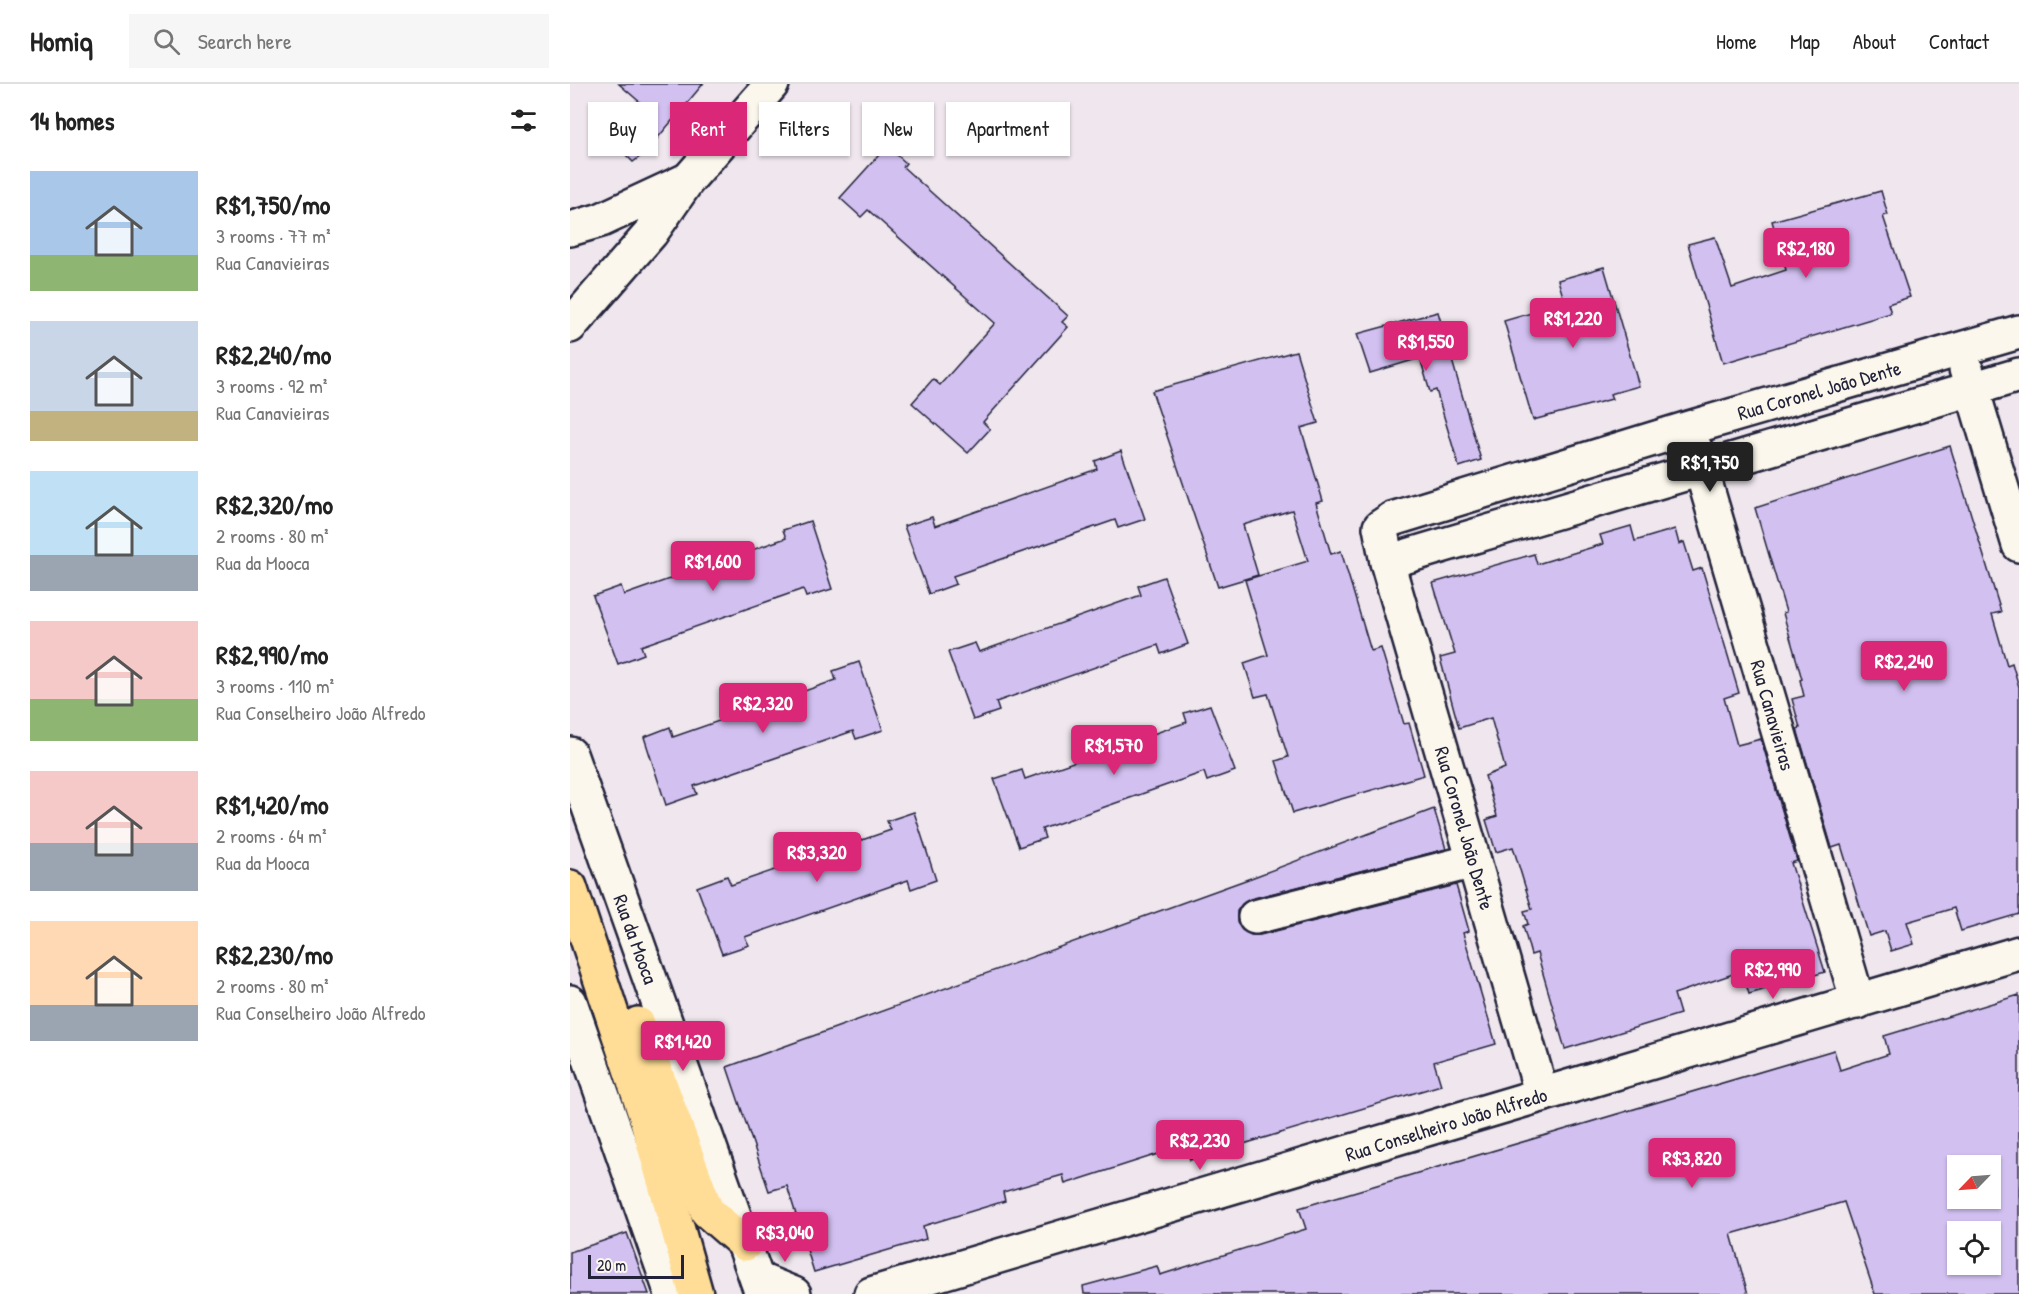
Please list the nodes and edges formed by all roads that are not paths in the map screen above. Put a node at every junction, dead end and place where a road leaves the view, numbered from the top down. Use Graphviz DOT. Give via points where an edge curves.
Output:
graph roads {
  1 [pos="772,84"];
  2 [pos="687,181"];
  3 [pos="570,229"];
  4 [pos="570,326"];
  5 [pos="2019,332"];
  6 [pos="1959,349"];
  7 [pos="2019,375"];
  8 [pos="1972,389"];
  9 [pos="1689,428"];
  10 [pos="1701,469"];
  11 [pos="2019,545"];
  12 [pos="1387,562"];
  13 [pos="570,753"];
  14 [pos="1474,861"];
  15 [pos="579,911"];
  16 [pos="1255,917"];
  17 [pos="2019,953"];
  18 [pos="570,1002"];
  19 [pos="1858,1002"];
  20 [pos="583,1077"];
  21 [pos="1542,1095"];
  22 [pos="745,1244"];
  23 [pos="759,1287"];
  24 [pos="672,1294"];
  25 [pos="696,1294"];
  26 [pos="794,1294"];
  27 [pos="872,1294"];
  1 -- 2 [label="street"];
  2 -- 3 [label="street" via="601,220"];
  2 -- 4 [label="street" via="651,233"];
  5 -- 6 [label="street, Rua Coronel João Dente"];
  6 -- 8 [label="street"];
  6 -- 9 [label="street, Rua Coronel João Dente"];
  7 -- 8 [label="street"];
  8 -- 10 [label="street"];
  8 -- 11 [label="street"];
  9 -- 10 [label="street, Rua Canavieiras"];
  9 -- 12 [label="street, Rua Coronel João Dente" via="1392,519 1380,528"];
  10 -- 12 [label="street"];
  10 -- 19 [label="street, Rua Canavieiras"];
  12 -- 14 [label="street, Rua Coronel João Dente"];
  13 -- 22 [label="street, Rua da Mooca"];
  14 -- 16 [label="street"];
  14 -- 21 [label="street, Rua Coronel João Dente"];
  15 -- 22 [label="main road" via="617,964 707,1211"];
  15 -- 25 [label="main road" via="646,1117"];
  17 -- 19 [label="street, Rua Conselheiro João Alfredo"];
  18 -- 20 [label="street"];
  19 -- 21 [label="street, Rua Conselheiro João Alfredo"];
  20 -- 24 [label="street"];
  21 -- 27 [label="street, Rua Conselheiro João Alfredo"];
  22 -- 23 [label="street, Rua da Mooca"];
  23 -- 26 [label="street"];
}
